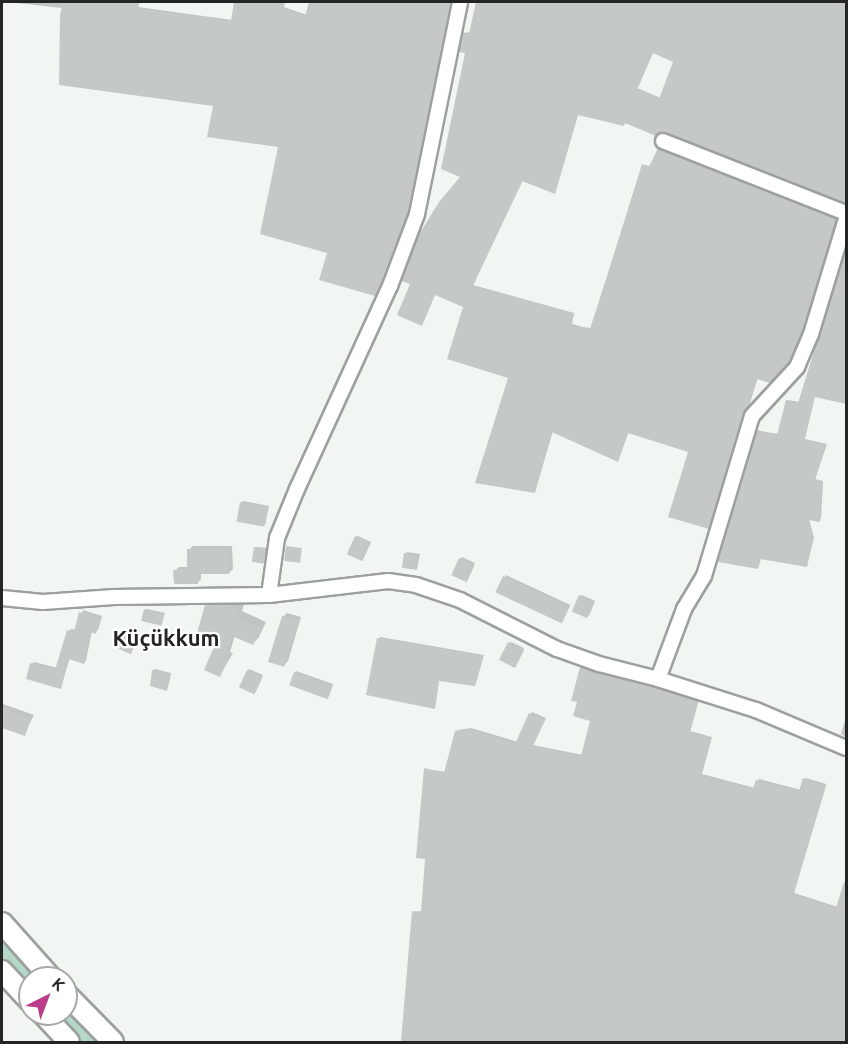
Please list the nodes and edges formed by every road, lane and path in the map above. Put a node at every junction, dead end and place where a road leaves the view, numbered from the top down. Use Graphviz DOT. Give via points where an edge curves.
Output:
graph roads {
  1 [pos="460,2"];
  2 [pos="663,141"];
  3 [pos="846,213"];
  4 [pos="846,219"];
  5 [pos="269,596"];
  6 [pos="2,598"];
  7 [pos="658,679"];
  8 [pos="846,748"];
  9 [pos="2,923"];
  10 [pos="40,966"];
  11 [pos="2,971"];
  12 [pos="18,988"];
  13 [pos="78,1006"];
  14 [pos="54,1026"];
  15 [pos="69,1042"];
  16 [pos="113,1042"];
  1 -- 5 [label="street" via="417,214 390,286 277,538"];
  2 -- 3 [label="street"];
  4 -- 7 [label="street" via="811,334 797,366 752,416 704,576 684,609"];
  5 -- 6 [label="street" via="114,597 43,602"];
  5 -- 7 [label="street" via="388,581 416,585 460,600 556,649"];
  7 -- 8 [label="street" via="756,710"];
  9 -- 10 [label="highway"];
  11 -- 12 [label="highway"];
  13 -- 16 [label="highway"];
  14 -- 15 [label="highway"];
}
